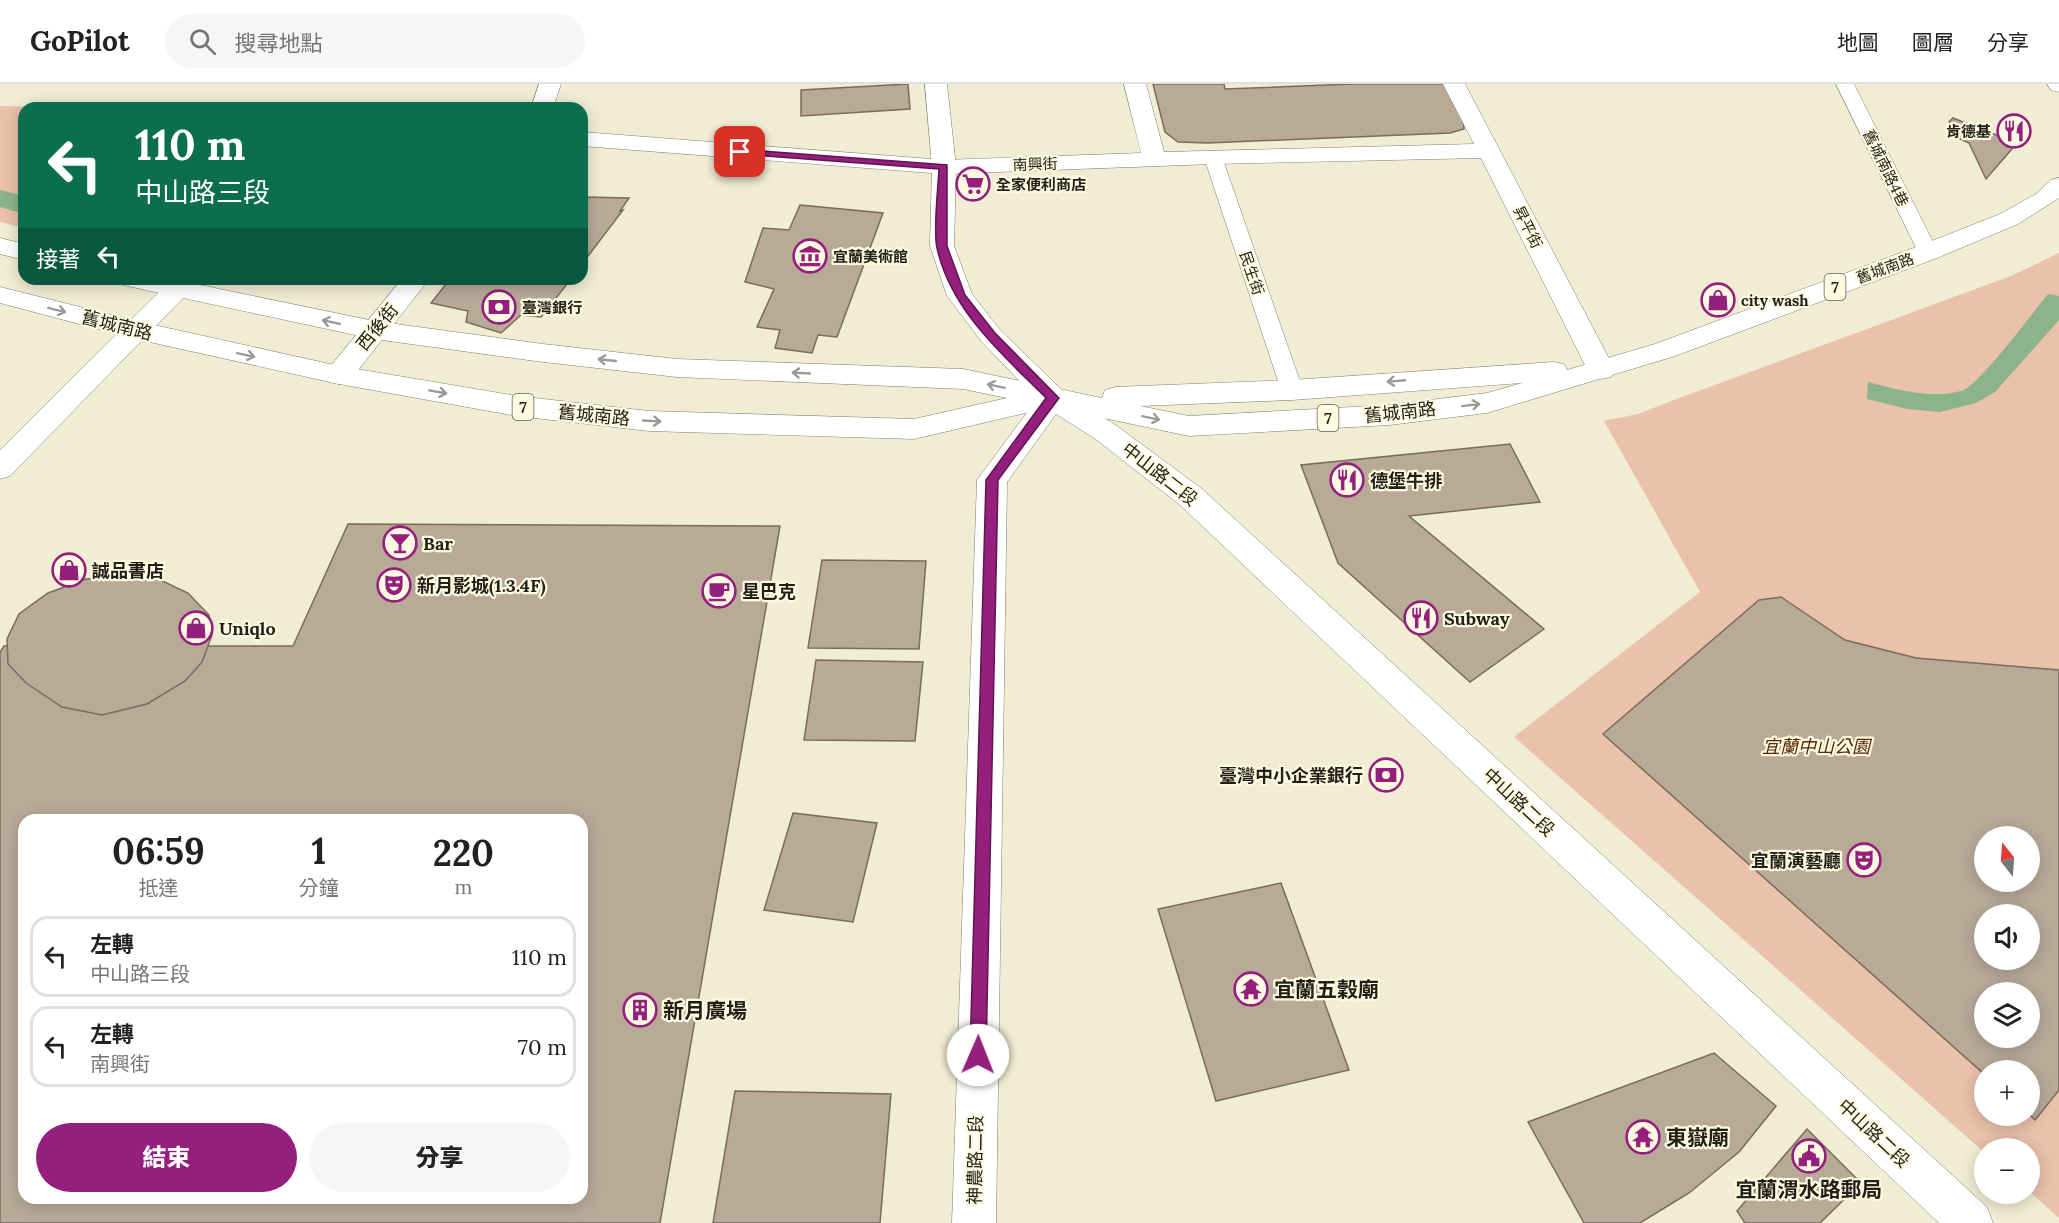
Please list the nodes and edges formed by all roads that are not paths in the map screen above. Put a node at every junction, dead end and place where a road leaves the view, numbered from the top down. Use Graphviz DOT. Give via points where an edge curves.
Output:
graph roads {
  1 [pos="550,84"];
  2 [pos="936,84"];
  3 [pos="1135,84"];
  4 [pos="1454,84"];
  5 [pos="1845,84"];
  6 [pos="544,102"];
  7 [pos="588,140"];
  8 [pos="1489,151"];
  9 [pos="1213,157"];
  10 [pos="1154,159"];
  11 [pos="944,167"];
  12 [pos="2059,185"];
  13 [pos="0,246"];
  14 [pos="18,250"];
  15 [pos="1928,252"];
  16 [pos="156,285"];
  17 [pos="411,285"];
  18 [pos="176,290"];
  19 [pos="0,295"];
  20 [pos="136,330"];
  21 [pos="374,330"];
  22 [pos="1601,370"];
  23 [pos="339,375"];
  24 [pos="1292,390"];
  25 [pos="1053,398"];
  26 [pos="0,468"];
  27 [pos="974,1223"];
  28 [pos="1971,1223"];
  1 -- 6 [label="street"];
  2 -- 11 [label="street"];
  3 -- 10 [label="street"];
  4 -- 8 [label="street, 昇平街"];
  5 -- 15 [label="lane, 舊城南路4巷"];
  7 -- 11 [label="street, 南興街"];
  8 -- 9 [label="street, 南興街"];
  8 -- 22 [label="street, 昇平街"];
  9 -- 10 [label="street, 南興街"];
  9 -- 24 [label="lane, 民生街"];
  10 -- 11 [label="street, 南興街"];
  11 -- 25 [label="street" via="942,246 960,296 991,336"];
  12 -- 15 [label="street, 舊城南路 / 7" via="2044,199 2008,219"];
  13 -- 14 [label="street"];
  15 -- 22 [label="street, 舊城南路 / 7"];
  16 -- 18 [label="street, 舊城南路 / 7"];
  17 -- 21 [label="street, 西後街"];
  18 -- 20 [label="street"];
  21 -- 18 [label="street, 舊城南路 / 7, one-way"];
  19 -- 20 [label="street, 舊城南路 / 7, one-way"];
  20 -- 23 [label="street, 舊城南路 / 7, one-way"];
  20 -- 26 [label="street"];
  21 -- 23 [label="street, 西後街"];
  25 -- 21 [label="street, 舊城南路 / 7, one-way" via="963,379 677,368"];
  22 -- 24 [label="street, 舊城南路 / 7, one-way" via="1520,371"];
  25 -- 22 [label="street, 舊城南路 / 7, one-way" via="1190,426 1389,415 1487,403"];
  23 -- 25 [label="street, 舊城南路 / 7, one-way" via="517,406 660,421 914,429"];
  24 -- 25 [label="street, 舊城南路 / 7"];
  25 -- 27 [label="street, 神農路二段" via="992,480"];
  25 -- 28 [label="street, 中山路二段" via="1107,433 1191,497"];
}
